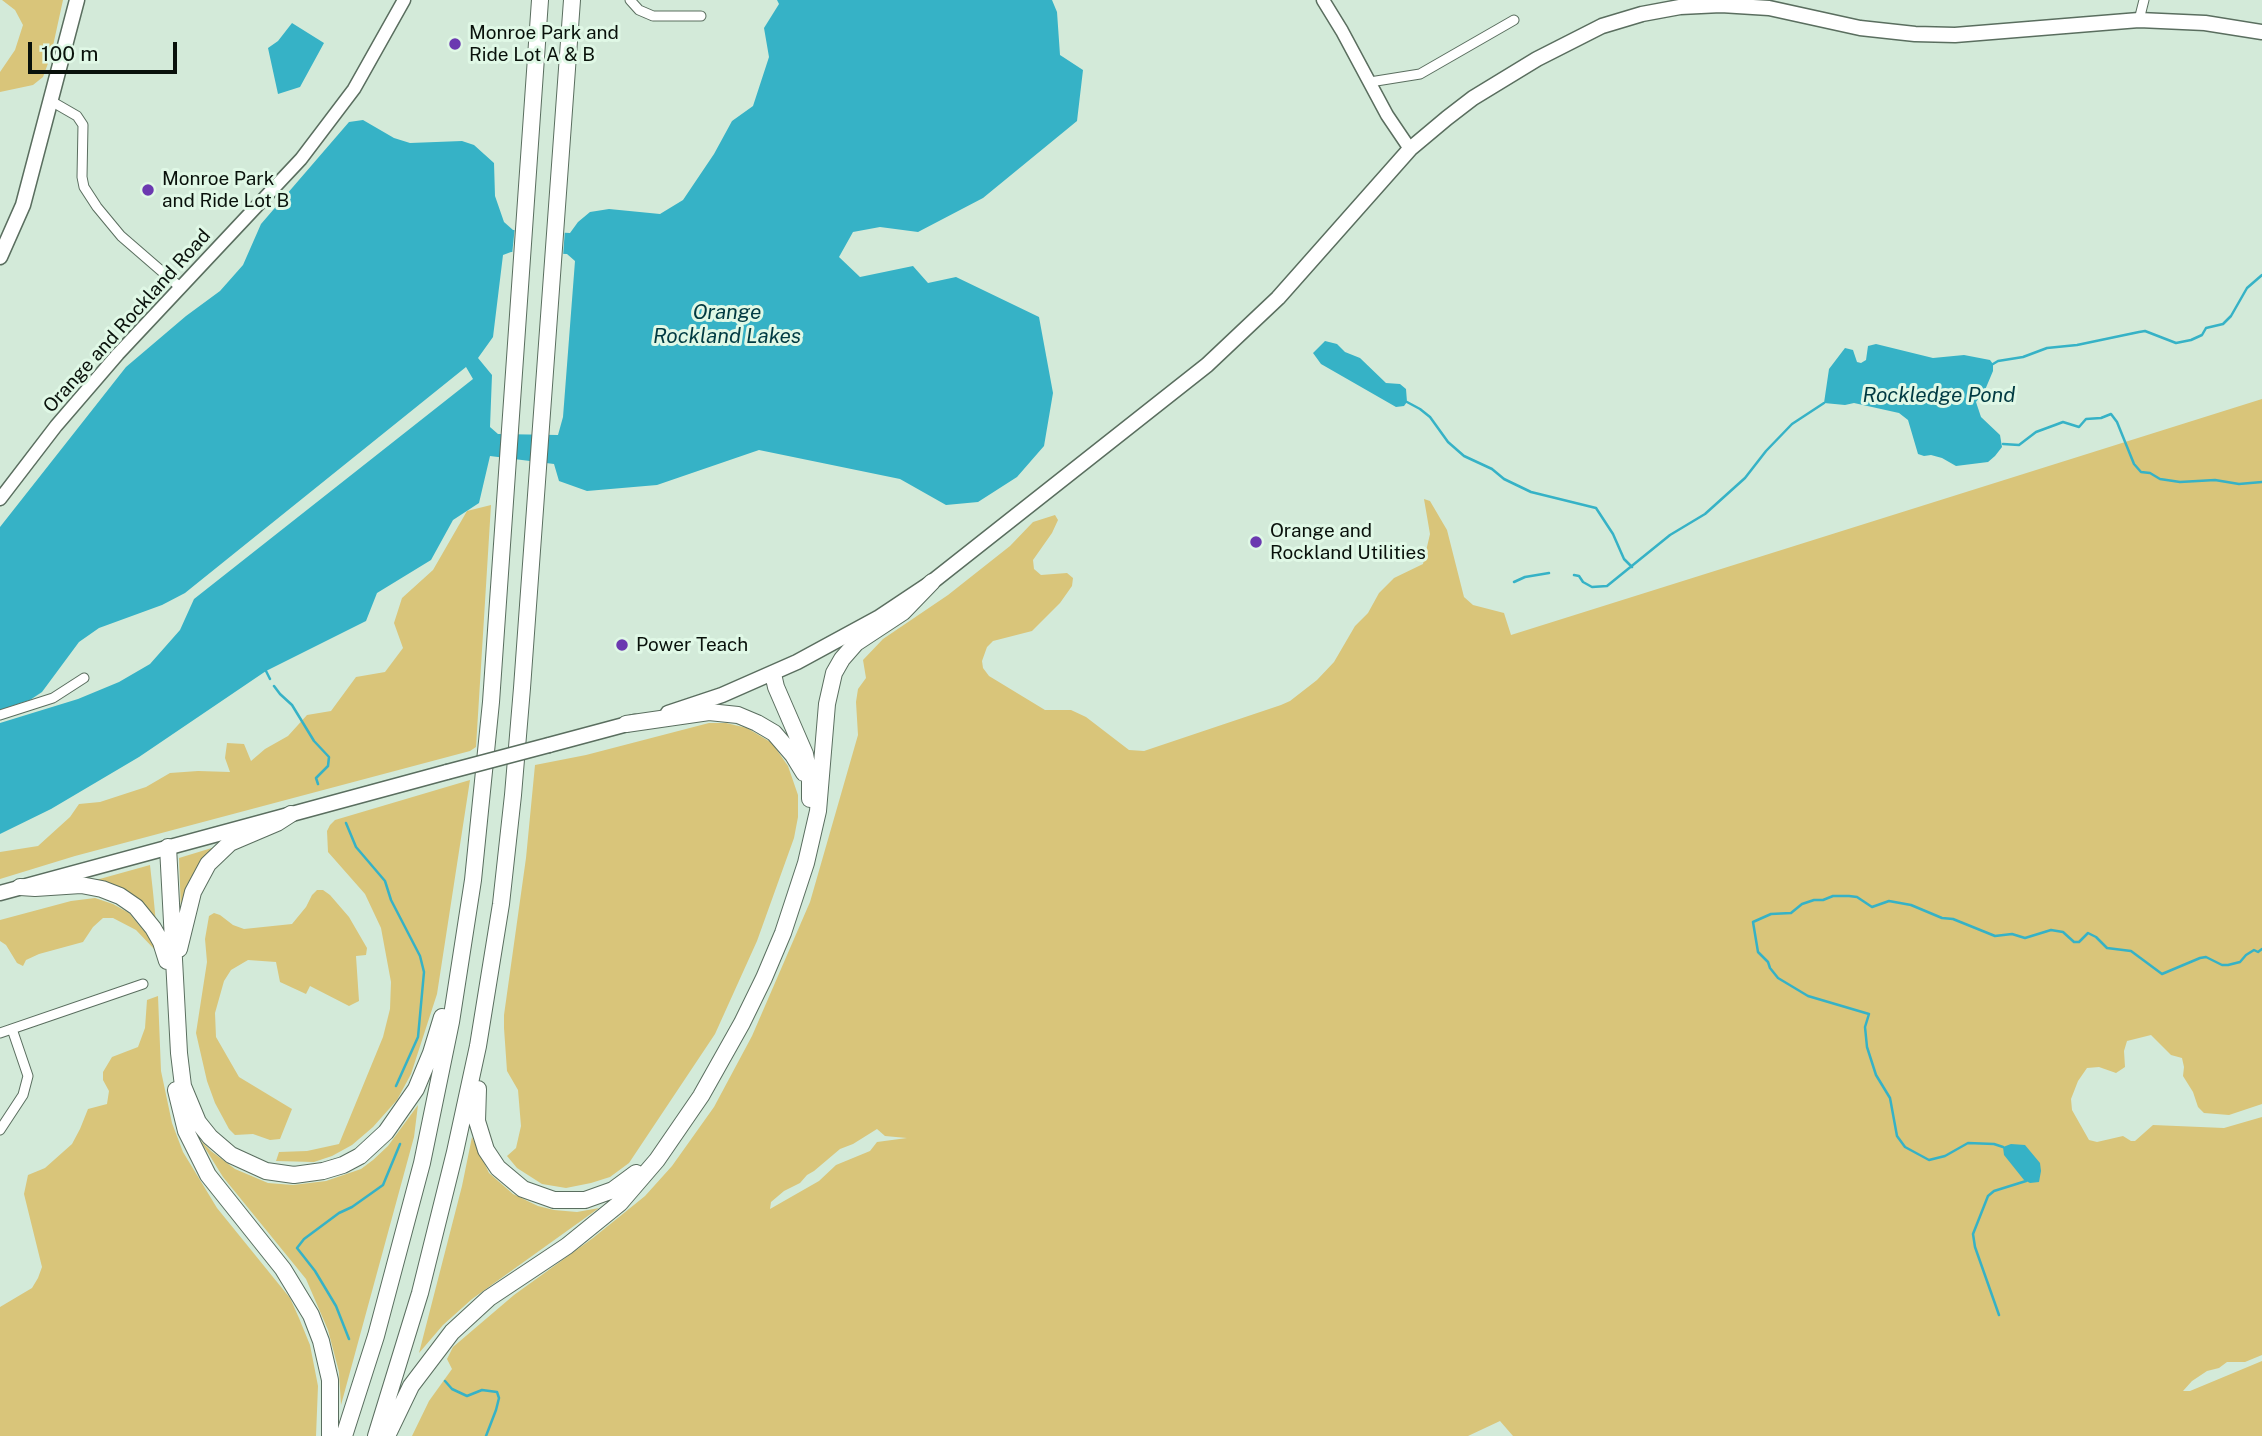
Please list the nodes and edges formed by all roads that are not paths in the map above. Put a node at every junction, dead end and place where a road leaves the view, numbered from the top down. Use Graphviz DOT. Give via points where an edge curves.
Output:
graph roads {
  1 [pos="77,0"];
  2 [pos="404,0"];
  3 [pos="540,0"];
  4 [pos="572,0"];
  5 [pos="580,0"];
  6 [pos="629,0"];
  7 [pos="1323,0"];
  8 [pos="2144,0"];
  9 [pos="701,16"];
  10 [pos="1514,20"];
  11 [pos="2139,20"];
  12 [pos="2262,32"];
  13 [pos="568,54"];
  14 [pos="1370,82"];
  15 [pos="51,101"];
  16 [pos="1410,149"];
  17 [pos="0,257"];
  18 [pos="181,288"];
  19 [pos="0,499"];
  20 [pos="932,582"];
  21 [pos="773,674"];
  22 [pos="84,678"];
  23 [pos="0,715"];
  24 [pos="626,724"];
  25 [pos="821,786"];
  26 [pos="810,799"];
  27 [pos="291,814"];
  28 [pos="165,848"];
  29 [pos="20,887"];
  30 [pos="0,893"];
  31 [pos="465,937"];
  32 [pos="171,968"];
  33 [pos="490,975"];
  34 [pos="143,984"];
  35 [pos="12,1029"];
  36 [pos="0,1033"];
  37 [pos="0,1129"];
  38 [pos="330,1436"];
  39 [pos="344,1436"];
  40 [pos="376,1436"];
  41 [pos="387,1436"];
  1 -- 15 [label="main road"];
  2 -- 18 [label="street, Orange and Rockland Road" via="340,110 301,159"];
  3 -- 31 [label="highway" via="485,774"];
  4 -- 13 [label="highway"];
  5 -- 13 [label="highway"];
  6 -- 9 [label="street" via="653,16"];
  7 -- 14 [label="street"];
  8 -- 11 [label="street"];
  10 -- 14 [label="street" via="1420,74"];
  11 -- 12 [label="main road"];
  11 -- 16 [label="main road" via="1915,34 1860,28 1769,8 1680,7 1602,26 1537,59 1473,98"];
  13 -- 33 [label="highway" via="513,795"];
  14 -- 16 [label="street"];
  15 -- 17 [label="main road" via="23,205"];
  15 -- 18 [label="street" via="77,116 83,125 82,177 97,207 121,236"];
  16 -- 20 [label="main road" via="1278,298 1207,365"];
  18 -- 19 [label="street, Orange and Rockland Road" via="56,426"];
  20 -- 21 [label="main road" via="869,624"];
  20 -- 25 [label="highway" via="903,612 856,643 837,666 827,704"];
  21 -- 24 [label="main road" via="705,701"];
  21 -- 25 [label="highway" via="807,738"];
  21 -- 26 [label="highway" via="805,754"];
  22 -- 23 [label="street" via="53,698"];
  24 -- 26 [label="highway" via="709,712 749,719 766,727 786,746 803,771"];
  24 -- 27 [label="main road, bridge"];
  25 -- 41 [label="highway" via="812,842 783,933 742,1023 685,1120 645,1175 603,1218 497,1292 452,1332 411,1386"];
  26 -- 33 [label="highway" via="808,829 792,885 746,1000 678,1117 642,1166 613,1190 575,1201 544,1198 513,1182 486,1150 478,1130 476,1102"];
  27 -- 28 [label="main road"];
  27 -- 32 [label="highway" via="230,844 208,864 197,881"];
  28 -- 29 [label="main road"];
  28 -- 32 [label="highway"];
  29 -- 30 [label="main road"];
  29 -- 32 [label="highway" via="81,885 120,896 153,928"];
  31 -- 32 [label="highway" via="431,1053 403,1110 360,1156 313,1174 284,1174 248,1164 203,1129 181,1075"];
  31 -- 39 [label="highway" via="438,1092 413,1199"];
  32 -- 38 [label="highway" via="174,1081 186,1131 208,1175 291,1280 311,1315 328,1367"];
  33 -- 40 [label="highway" via="438,1225"];
  34 -- 35 [label="street"];
  35 -- 36 [label="street"];
  35 -- 37 [label="street" via="28,1076 23,1094"];
}
